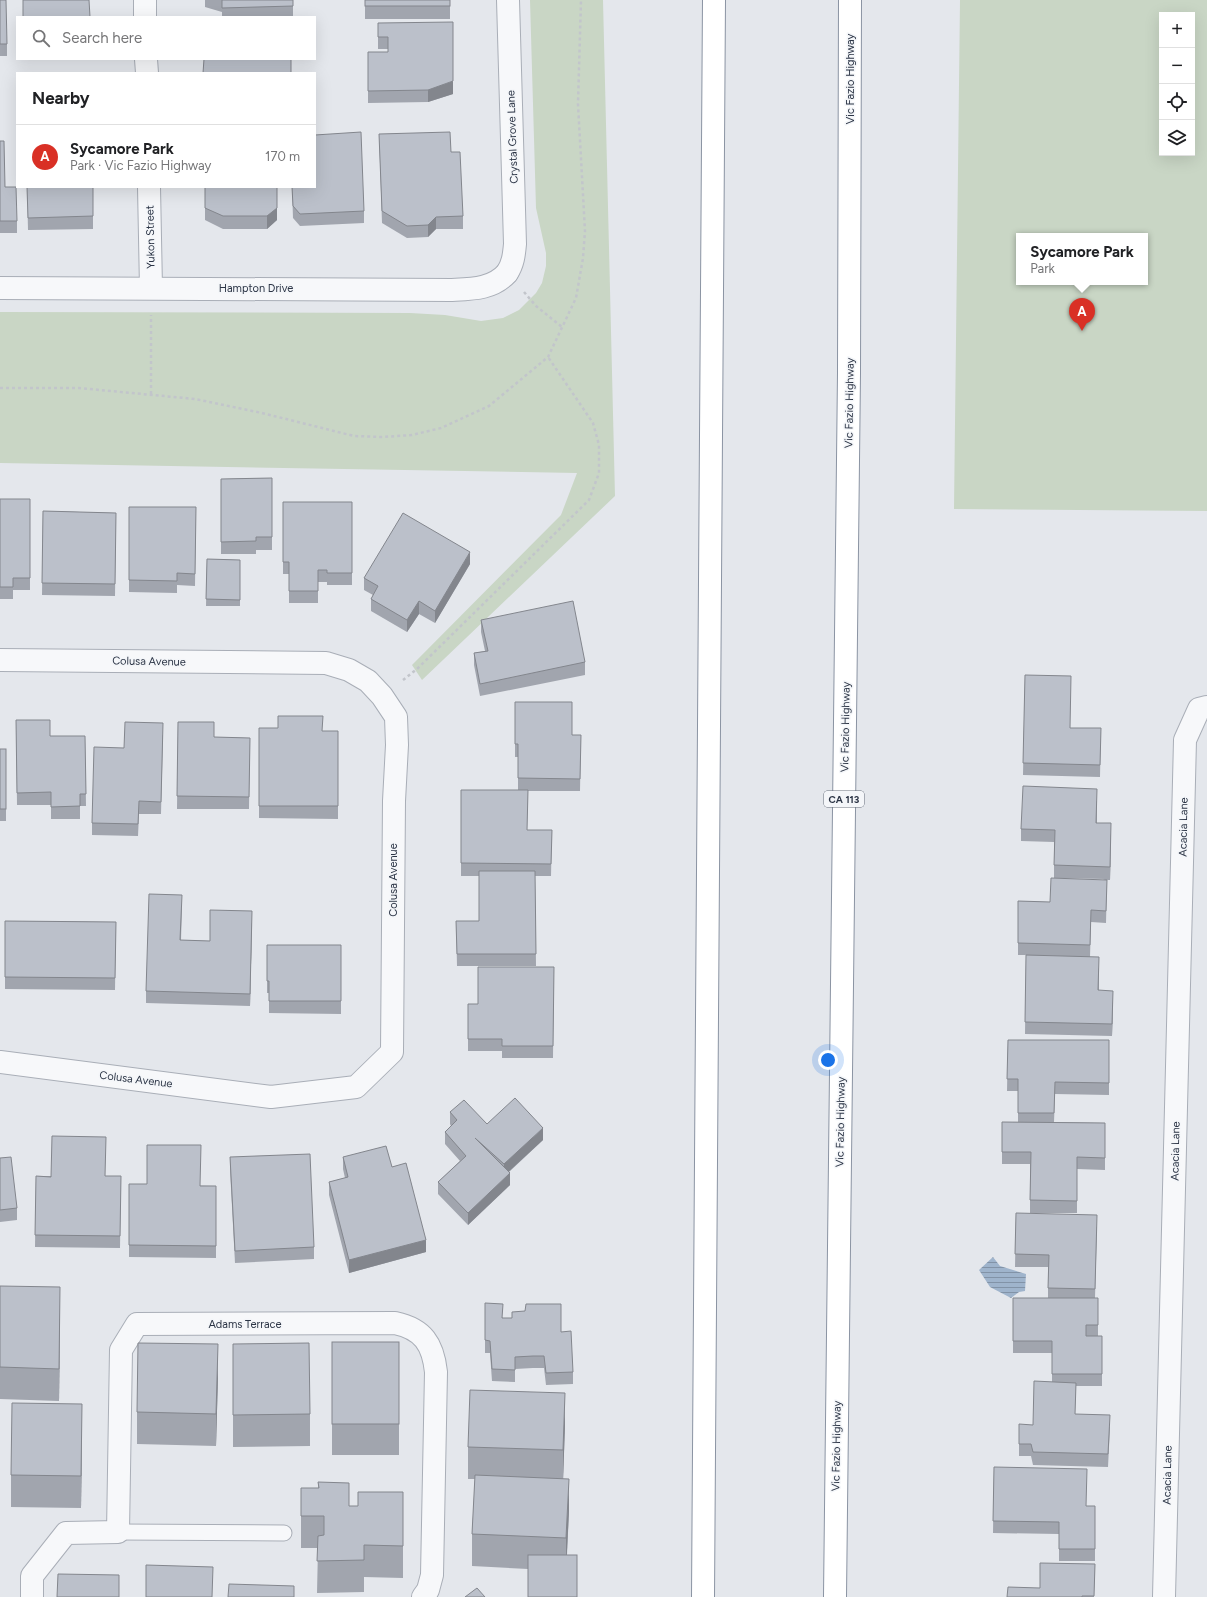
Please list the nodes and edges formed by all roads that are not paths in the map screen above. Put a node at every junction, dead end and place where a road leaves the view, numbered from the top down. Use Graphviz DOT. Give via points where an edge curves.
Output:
graph roads {
  1 [pos="145,0"];
  2 [pos="508,0"];
  3 [pos="714,0"];
  4 [pos="850,0"];
  5 [pos="145,16"];
  6 [pos="146,60"];
  7 [pos="146,72"];
  8 [pos="149,188"];
  9 [pos="507,272"];
  10 [pos="0,288"];
  11 [pos="151,288"];
  12 [pos="0,660"];
  13 [pos="1203,708"];
  14 [pos="0,1062"];
  15 [pos="118,1532"];
  16 [pos="284,1533"];
  17 [pos="32,1597"];
  18 [pos="423,1597"];
  19 [pos="703,1597"];
  20 [pos="835,1597"];
  21 [pos="1164,1597"];
  1 -- 5 [label="street"];
  2 -- 9 [label="street, Crystal Grove Lane" via="515,244 514,257"];
  3 -- 19 [label="highway"];
  4 -- 20 [label="highway, Vic Fazio Highway / CA 113" via="849,373"];
  6 -- 7 [label="street"];
  8 -- 11 [label="street, Yukon Street"];
  9 -- 11 [label="street, Hampton Drive" via="501,279 478,289"];
  10 -- 11 [label="street, Hampton Drive"];
  12 -- 14 [label="street, Colusa Avenue" via="326,664 349,670 368,681 382,696 396,717 397,745 394,801 392,1052 356,1087 271,1097"];
  13 -- 21 [label="street, Acacia Lane" via="1185,740"];
  15 -- 16 [label="lane"];
  15 -- 17 [label="street" via="66,1533 32,1576"];
  15 -- 18 [label="street, Adams Terrace" via="121,1350 137,1324 395,1323 409,1326 422,1335 430,1346 436,1372 432,1575"];
}
